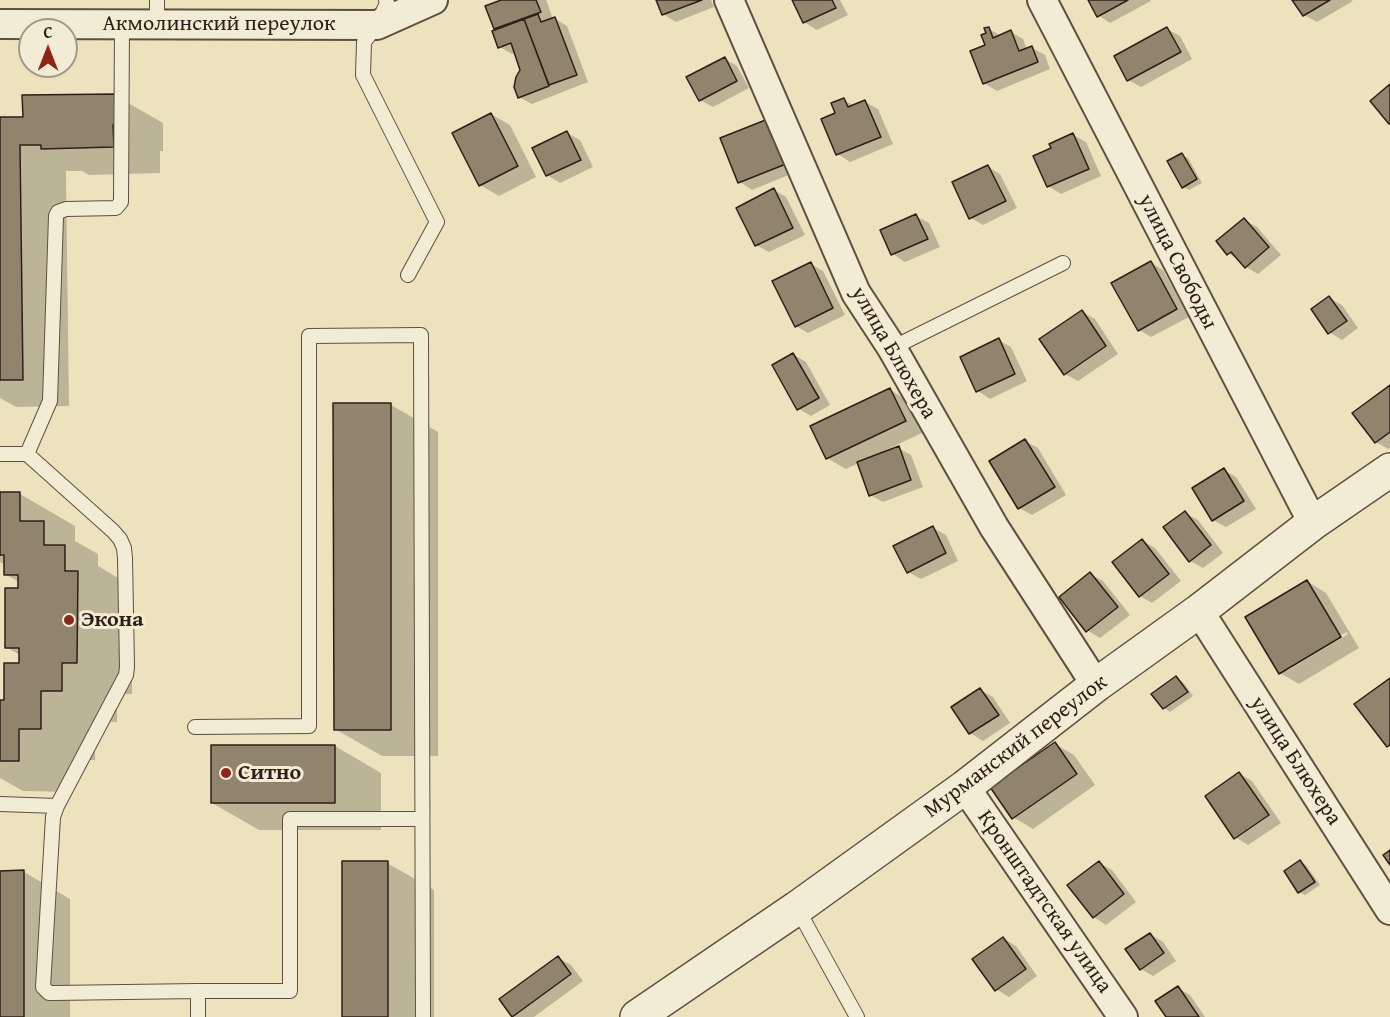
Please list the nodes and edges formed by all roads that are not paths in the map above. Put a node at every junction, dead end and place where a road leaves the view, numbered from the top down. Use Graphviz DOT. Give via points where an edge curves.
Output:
graph roads {
  1 [pos="433,0"];
  2 [pos="729,0"];
  3 [pos="1042,0"];
  4 [pos="381,12"];
  5 [pos="157,13"];
  6 [pos="0,24"];
  7 [pos="122,24"];
  8 [pos="1064,263"];
  9 [pos="408,275"];
  10 [pos="892,348"];
  11 [pos="0,454"];
  12 [pos="27,454"];
  13 [pos="1390,470"];
  14 [pos="1313,523"];
  15 [pos="1199,611"];
  16 [pos="1096,685"];
  17 [pos="195,727"];
  18 [pos="965,787"];
  19 [pos="0,804"];
  20 [pos="57,806"];
  21 [pos="422,819"];
  22 [pos="797,908"];
  23 [pos="1390,910"];
  24 [pos="198,991"];
  25 [pos="198,1017"];
  26 [pos="423,1017"];
  27 [pos="638,1017"];
  28 [pos="857,1017"];
  29 [pos="1123,1017"];
  1 -- 4 [label="street, Акмолинский переулок"];
  2 -- 10 [label="street, улица Блюхера" via="856,293"];
  3 -- 14 [label="street, улица Свободы"];
  4 -- 5 [label="street, Акмолинский переулок"];
  4 -- 9 [label="lane" via="364,42 363,75 437,222"];
  5 -- 7 [label="street, Акмолинский переулок"];
  6 -- 7 [label="street, Акмолинский переулок"];
  7 -- 12 [label="lane" via="122,198 116,208 66,209 56,216 51,394"];
  8 -- 10 [label="lane"];
  10 -- 16 [label="street, улица Блюхера" via="994,527"];
  11 -- 12 [label="lane"];
  12 -- 20 [label="lane" via="113,531 124,548 125,558 126,675"];
  13 -- 14 [label="street, Мурманский переулок"];
  14 -- 15 [label="street, Мурманский переулок"];
  15 -- 16 [label="street, Мурманский переулок"];
  15 -- 23 [label="street, улица Блюхера"];
  16 -- 18 [label="street, Мурманский переулок"];
  17 -- 21 [label="lane" via="309,726 309,336 421,335"];
  18 -- 22 [label="street, Мурманский переулок"];
  18 -- 29 [label="street, Кронштадтская улица"];
  19 -- 20 [label="lane"];
  20 -- 24 [label="lane" via="50,851 42,982 46,990"];
  21 -- 24 [label="lane" via="290,819 290,991"];
  21 -- 26 [label="lane"];
  22 -- 27 [label="street, Мурманский переулок"];
  22 -- 28 [label="lane"];
  24 -- 25 [label="lane"];
}
